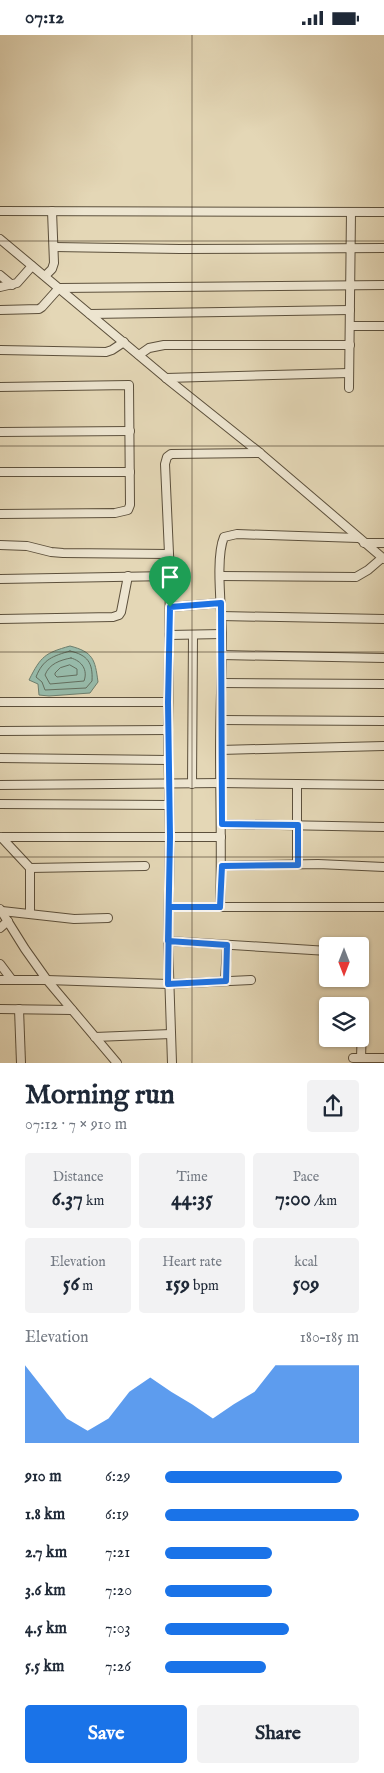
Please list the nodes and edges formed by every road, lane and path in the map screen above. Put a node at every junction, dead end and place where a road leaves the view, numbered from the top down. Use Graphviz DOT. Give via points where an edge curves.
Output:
graph roads {
  1 [pos="0,211"];
  2 [pos="52,211"];
  3 [pos="351,212"];
  4 [pos="384,212"];
  5 [pos="0,239"];
  6 [pos="54,247"];
  7 [pos="350,248"];
  8 [pos="384,248"];
  9 [pos="32,266"];
  10 [pos="0,275"];
  11 [pos="45,276"];
  12 [pos="12,285"];
  13 [pos="350,285"];
  14 [pos="384,285"];
  15 [pos="0,287"];
  16 [pos="59,288"];
  17 [pos="0,310"];
  18 [pos="350,310"];
  19 [pos="90,314"];
  20 [pos="350,326"];
  21 [pos="384,326"];
  22 [pos="124,342"];
  23 [pos="350,345"];
  24 [pos="0,350"];
  25 [pos="139,355"];
  26 [pos="349,373"];
  27 [pos="166,377"];
  28 [pos="0,387"];
  29 [pos="349,388"];
  30 [pos="130,431"];
  31 [pos="0,432"];
  32 [pos="260,453"];
  33 [pos="0,472"];
  34 [pos="130,472"];
  35 [pos="0,514"];
  36 [pos="361,540"];
  37 [pos="384,543"];
  38 [pos="0,545"];
  39 [pos="168,554"];
  40 [pos="383,559"];
  41 [pos="128,576"];
  42 [pos="170,576"];
  43 [pos="220,576"];
  44 [pos="0,579"];
  45 [pos="221,603"];
  46 [pos="170,607"];
  47 [pos="221,616"];
  48 [pos="0,619"];
  49 [pos="384,619"];
  50 [pos="222,634"];
  51 [pos="169,635"];
  52 [pos="193,635"];
  53 [pos="222,655"];
  54 [pos="384,659"];
  55 [pos="222,683"];
  56 [pos="384,684"];
  57 [pos="0,702"];
  58 [pos="168,702"];
  59 [pos="222,720"];
  60 [pos="384,721"];
  61 [pos="168,730"];
  62 [pos="0,731"];
  63 [pos="384,747"];
  64 [pos="220,750"];
  65 [pos="0,758"];
  66 [pos="168,760"];
  67 [pos="222,783"];
  68 [pos="169,784"];
  69 [pos="192,784"];
  70 [pos="297,784"];
  71 [pos="0,785"];
  72 [pos="384,785"];
  73 [pos="0,804"];
  74 [pos="168,805"];
  75 [pos="222,824"];
  76 [pos="298,825"];
  77 [pos="384,827"];
  78 [pos="1,836"];
  79 [pos="170,837"];
  80 [pos="221,837"];
  81 [pos="298,865"];
  82 [pos="145,866"];
  83 [pos="222,866"];
  84 [pos="384,867"];
  85 [pos="30,868"];
  86 [pos="169,907"];
  87 [pos="220,907"];
  88 [pos="384,907"];
  89 [pos="1,910"];
  90 [pos="30,913"];
  91 [pos="108,918"];
  92 [pos="8,921"];
  93 [pos="0,928"];
  94 [pos="168,941"];
  95 [pos="227,945"];
  96 [pos="319,950"];
  97 [pos="0,964"];
  98 [pos="0,980"];
  99 [pos="12,980"];
  100 [pos="46,980"];
  101 [pos="252,980"];
  102 [pos="226,981"];
  103 [pos="168,984"];
  104 [pos="0,1009"];
  105 [pos="20,1009"];
  106 [pos="72,1009"];
  107 [pos="171,1034"];
  108 [pos="95,1037"];
  109 [pos="359,1047"];
  110 [pos="384,1058"];
  111 [pos="375,1060"];
  112 [pos="21,1063"];
  113 [pos="117,1063"];
  114 [pos="172,1063"];
  1 -- 2 [label="street"];
  2 -- 3 [label="street"];
  2 -- 6 [label="street"];
  3 -- 4 [label="street"];
  3 -- 7 [label="street"];
  5 -- 9 [label="street"];
  6 -- 7 [label="street"];
  6 -- 11 [label="street" via="54,266"];
  7 -- 8 [label="street"];
  7 -- 13 [label="street"];
  9 -- 11 [label="street"];
  9 -- 12 [label="street"];
  10 -- 12 [label="street"];
  11 -- 16 [label="street"];
  12 -- 15 [label="street"];
  13 -- 14 [label="street"];
  13 -- 16 [label="street"];
  13 -- 18 [label="street"];
  16 -- 17 [label="street" via="39,309"];
  16 -- 19 [label="street"];
  18 -- 19 [label="street"];
  18 -- 20 [label="street"];
  19 -- 22 [label="street"];
  20 -- 21 [label="street"];
  20 -- 23 [label="street"];
  22 -- 24 [label="street" via="106,352"];
  22 -- 25 [label="street"];
  23 -- 25 [label="street" via="164,345 149,348"];
  23 -- 26 [label="street"];
  25 -- 27 [label="street"];
  26 -- 27 [label="street"];
  26 -- 29 [label="street"];
  27 -- 32 [label="street"];
  28 -- 30 [label="street" via="129,385"];
  30 -- 31 [label="street"];
  30 -- 34 [label="street"];
  32 -- 36 [label="street"];
  32 -- 39 [label="street" via="171,454 167,457 164,476"];
  33 -- 34 [label="street"];
  34 -- 35 [label="street" via="130,505 122,512"];
  36 -- 37 [label="street"];
  36 -- 40 [label="street"];
  36 -- 43 [label="street" via="230,535 222,542"];
  38 -- 39 [label="street" via="63,553"];
  39 -- 42 [label="street"];
  40 -- 43 [label="street" via="356,577"];
  41 -- 42 [label="street"];
  41 -- 44 [label="street"];
  41 -- 48 [label="street" via="119,615"];
  42 -- 46 [label="street"];
  43 -- 45 [label="street"];
  45 -- 46 [label="street"];
  45 -- 47 [label="street"];
  46 -- 51 [label="street"];
  47 -- 49 [label="street"];
  47 -- 50 [label="street"];
  50 -- 52 [label="street"];
  50 -- 53 [label="street"];
  51 -- 52 [label="street"];
  51 -- 58 [label="street"];
  52 -- 69 [label="street"];
  53 -- 54 [label="street"];
  53 -- 55 [label="street"];
  55 -- 56 [label="street"];
  55 -- 59 [label="street"];
  57 -- 58 [label="street"];
  58 -- 61 [label="street"];
  59 -- 60 [label="street"];
  59 -- 64 [label="street"];
  61 -- 62 [label="street"];
  61 -- 66 [label="street"];
  63 -- 64 [label="street"];
  64 -- 67 [label="street"];
  65 -- 66 [label="street"];
  66 -- 68 [label="street"];
  67 -- 69 [label="street"];
  67 -- 70 [label="street"];
  67 -- 75 [label="street"];
  68 -- 69 [label="street"];
  68 -- 71 [label="street"];
  68 -- 74 [label="street"];
  70 -- 72 [label="street"];
  70 -- 76 [label="street"];
  73 -- 74 [label="street"];
  74 -- 79 [label="street"];
  75 -- 76 [label="street"];
  75 -- 80 [label="street"];
  76 -- 77 [label="street"];
  76 -- 81 [label="street"];
  78 -- 79 [label="street"];
  78 -- 85 [label="street"];
  79 -- 80 [label="street"];
  79 -- 86 [label="street"];
  80 -- 83 [label="street"];
  81 -- 83 [label="street"];
  81 -- 84 [label="street"];
  82 -- 85 [label="street"];
  83 -- 87 [label="street"];
  85 -- 90 [label="street"];
  86 -- 87 [label="street"];
  86 -- 94 [label="street"];
  87 -- 88 [label="street"];
  89 -- 90 [label="street"];
  89 -- 92 [label="street"];
  90 -- 91 [label="street" via="74,919"];
  92 -- 93 [label="street"];
  92 -- 100 [label="street"];
  94 -- 95 [label="street"];
  94 -- 103 [label="street"];
  95 -- 96 [label="street"];
  95 -- 102 [label="street"];
  97 -- 99 [label="street"];
  98 -- 99 [label="street"];
  99 -- 100 [label="street"];
  100 -- 103 [label="street"];
  100 -- 106 [label="street"];
  101 -- 102 [label="street"];
  102 -- 103 [label="street"];
  103 -- 107 [label="street"];
  104 -- 105 [label="street"];
  105 -- 106 [label="street"];
  105 -- 112 [label="street"];
  106 -- 108 [label="street"];
  107 -- 108 [label="street"];
  107 -- 114 [label="street"];
  108 -- 113 [label="street"];
  109 -- 111 [label="street" via="357,1058"];
  110 -- 111 [label="street"];
}
